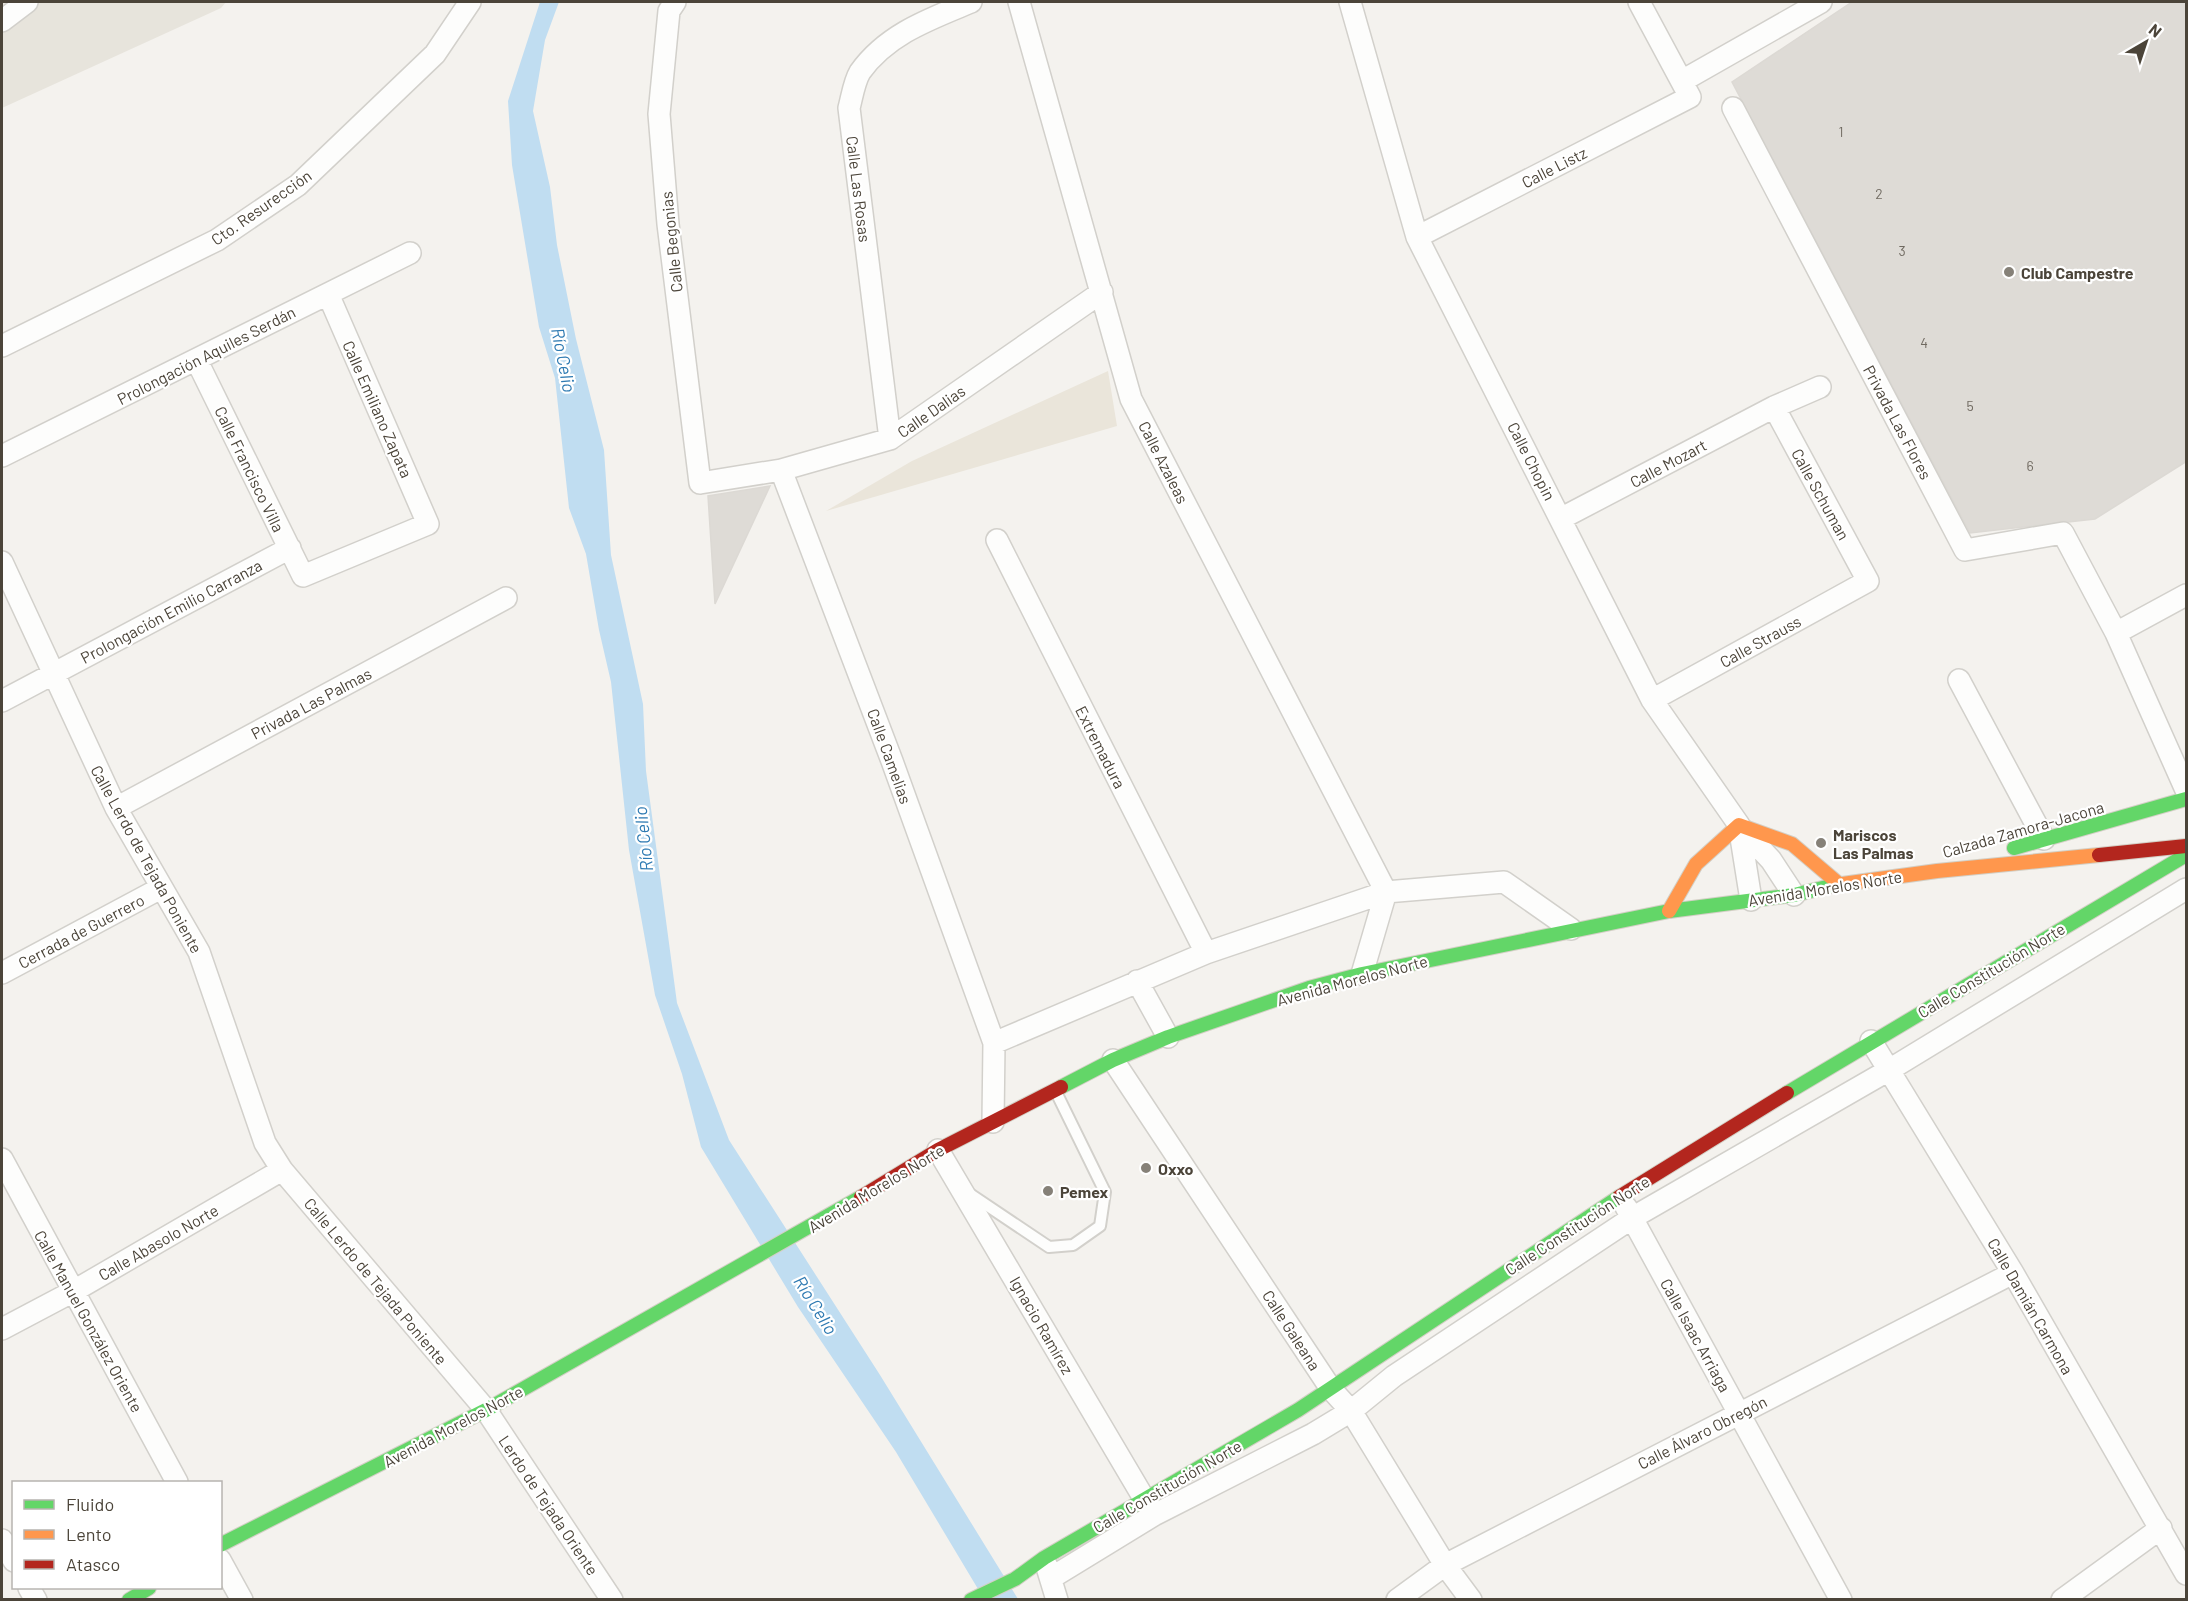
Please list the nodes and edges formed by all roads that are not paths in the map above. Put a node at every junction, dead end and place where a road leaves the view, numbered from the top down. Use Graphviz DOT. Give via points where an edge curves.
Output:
graph roads {
  1 [pos="27,2"];
  2 [pos="470,2"];
  3 [pos="675,2"];
  4 [pos="971,2"];
  5 [pos="1019,2"];
  6 [pos="1350,2"];
  7 [pos="1639,2"];
  8 [pos="1821,2"];
  9 [pos="2,21"];
  10 [pos="1686,89"];
  11 [pos="1732,108"];
  12 [pos="1417,237"];
  13 [pos="410,254"];
  14 [pos="1102,292"];
  15 [pos="328,294"];
  16 [pos="2,346"];
  17 [pos="197,361"];
  18 [pos="1820,387"];
  19 [pos="1774,407"];
  20 [pos="890,439"];
  21 [pos="2,456"];
  22 [pos="781,470"];
  23 [pos="700,483"];
  24 [pos="1562,518"];
  25 [pos="997,540"];
  26 [pos="290,548"];
  27 [pos="2,562"];
  28 [pos="303,576"];
  29 [pos="1868,581"];
  30 [pos="2187,595"];
  31 [pos="506,598"];
  32 [pos="2116,633"];
  33 [pos="53,673"];
  34 [pos="1959,680"];
  35 [pos="1652,700"];
  36 [pos="2,701"];
  37 [pos="2187,790"];
  38 [pos="2187,799"];
  39 [pos="116,808"];
  40 [pos="1739,825"];
  41 [pos="2044,839"];
  42 [pos="2187,846"];
  43 [pos="2187,855"];
  44 [pos="2163,868"];
  45 [pos="1937,871"];
  46 [pos="2187,883"];
  47 [pos="1839,884"];
  48 [pos="161,888"];
  49 [pos="2187,889"];
  50 [pos="1386,892"];
  51 [pos="1794,895"];
  52 [pos="1751,900"];
  53 [pos="1669,911"];
  54 [pos="1571,929"];
  55 [pos="1206,953"];
  56 [pos="2,973"];
  57 [pos="1362,974"];
  58 [pos="1137,981"];
  59 [pos="1168,1037"];
  60 [pos="1871,1041"];
  61 [pos="994,1043"];
  62 [pos="1113,1060"];
  63 [pos="1889,1070"];
  64 [pos="1055,1089"];
  65 [pos="993,1122"];
  66 [pos="938,1150"];
  67 [pos="2,1159"];
  68 [pos="282,1170"];
  69 [pos="962,1188"];
  70 [pos="1620,1196"];
  71 [pos="1632,1218"];
  72 [pos="2013,1273"];
  73 [pos="72,1292"];
  74 [pos="2,1329"];
  75 [pos="1331,1389"];
  76 [pos="486,1410"];
  77 [pos="1351,1410"];
  78 [pos="1739,1413"];
  79 [pos="176,1481"];
  80 [pos="1149,1508"];
  81 [pos="2160,1528"];
  82 [pos="2,1540"];
  83 [pos="222,1544"];
  84 [pos="12,1558"];
  85 [pos="1044,1558"];
  86 [pos="222,1564"];
  87 [pos="1445,1565"];
  88 [pos="2187,1574"];
  89 [pos="1050,1578"];
  90 [pos="146,1589"];
  91 [pos="129,1599"];
  92 [pos="242,1599"];
  93 [pos="612,1599"];
  94 [pos="971,1599"];
  95 [pos="1057,1599"];
  96 [pos="1397,1599"];
  97 [pos="1471,1599"];
  98 [pos="1841,1599"];
  99 [pos="2062,1599"];
  1 -- 9 [label="street"];
  2 -- 16 [label="street, Cto. Resurección" via="435,54 298,185 217,240"];
  3 -- 23 [label="street, Calle Begonias" via="669,11 659,114 668,224"];
  4 -- 20 [label="street, Calle Las Rosas" via="902,32 879,51 859,74 849,108"];
  5 -- 14 [label="street, Calle Azaleas"];
  6 -- 12 [label="street, Calle Chopin"];
  7 -- 10 [label="street"];
  8 -- 10 [label="street, Calle Listz"];
  10 -- 12 [label="street, Calle Listz"];
  11 -- 32 [label="street, Privada Las Flores" via="1965,550 2063,533"];
  12 -- 24 [label="street, Calle Chopin"];
  13 -- 15 [label="street, Prolongación Aquiles Serdán"];
  14 -- 20 [label="street, Calle Dalias"];
  14 -- 50 [label="street, Calle Azaleas" via="1131,399"];
  15 -- 17 [label="street, Prolongación Aquiles Serdán"];
  15 -- 28 [label="street, Calle Emiliano Zapata" via="428,524"];
  17 -- 21 [label="street, Prolongación Aquiles Serdán"];
  17 -- 26 [label="street, Calle Francisco Villa"];
  18 -- 19 [label="street, Calle Mozart"];
  19 -- 24 [label="street, Calle Mozart"];
  19 -- 29 [label="street, Calle Schuman"];
  20 -- 22 [label="street, Calle Dalias"];
  22 -- 23 [label="street, Calle Dalias"];
  22 -- 61 [label="street, Calle Camelias"];
  24 -- 35 [label="street, Calle Chopin"];
  25 -- 55 [label="street, Extremadura"];
  26 -- 28 [label="street, Calle Francisco Villa"];
  26 -- 33 [label="street, Prolongación Emilio Carranza"];
  27 -- 33 [label="street, Calle Lerdo de Tejada Poniente"];
  29 -- 35 [label="street, Calle Strauss"];
  30 -- 32 [label="street"];
  31 -- 39 [label="street, Privada Las Palmas"];
  32 -- 37 [label="street, Privada Las Flores"];
  33 -- 36 [label="street, Prolongación Emilio Carranza"];
  33 -- 39 [label="street, Calle Lerdo de Tejada Poniente"];
  34 -- 41 [label="street"];
  35 -- 40 [label="street, Calle Chopin"];
  38 -- 41 [label="main road, Calzada Zamora-Jacona"];
  39 -- 48 [label="street, Calle Lerdo de Tejada Poniente"];
  40 -- 47 [label="main road" via="1792,844"];
  40 -- 51 [label="street" via="1771,860"];
  40 -- 52 [label="street, Calle Chopin"];
  40 -- 53 [label="main road" via="1696,864"];
  41 -- 45 [label="main road, Calzada Zamora-Jacona"];
  42 -- 45 [label="main road, Calzada Zamora-Jacona"];
  43 -- 44 [label="main road, Calle Constitución Norte"];
  44 -- 46 [label="lane"];
  44 -- 60 [label="main road, Calle Constitución Norte"];
  45 -- 47 [label="main road, Avenida Morelos Norte"];
  47 -- 51 [label="main road, Avenida Morelos Norte"];
  48 -- 56 [label="street, Cerrada de Guerrero"];
  48 -- 68 [label="street, Calle Lerdo de Tejada Poniente" via="199,952 265,1143"];
  49 -- 63 [label="street, Calle Constitución Norte"];
  50 -- 54 [label="street" via="1504,882"];
  50 -- 55 [label="street"];
  50 -- 57 [label="street"];
  51 -- 52 [label="main road, Avenida Morelos Norte"];
  52 -- 53 [label="main road, Avenida Morelos Norte"];
  53 -- 54 [label="main road, Avenida Morelos Norte"];
  54 -- 57 [label="main road, Avenida Morelos Norte"];
  55 -- 58 [label="street"];
  57 -- 59 [label="main road, Avenida Morelos Norte" via="1308,988"];
  58 -- 59 [label="street"];
  58 -- 61 [label="street"];
  59 -- 62 [label="main road, Avenida Morelos Norte"];
  60 -- 63 [label="street, Calle Damián Carmona"];
  60 -- 70 [label="main road, Calle Constitución Norte"];
  61 -- 65 [label="street"];
  62 -- 64 [label="main road, Avenida Morelos Norte"];
  62 -- 75 [label="street, Calle Galeana"];
  63 -- 71 [label="street, Calle Constitución Norte"];
  63 -- 72 [label="street, Calle Damián Carmona"];
  64 -- 65 [label="main road, Avenida Morelos Norte"];
  64 -- 69 [label="lane" via="1105,1192 1100,1226 1074,1245 1049,1247"];
  65 -- 66 [label="main road, Avenida Morelos Norte"];
  66 -- 69 [label="street, Ignacio Ramírez"];
  66 -- 76 [label="main road, Avenida Morelos Norte" via="807,1229"];
  67 -- 73 [label="street, Calle Manuel González Oriente"];
  68 -- 73 [label="street, Calle Abasolo Norte"];
  68 -- 76 [label="street, Calle Lerdo de Tejada Poniente"];
  69 -- 80 [label="street, Ignacio Ramírez"];
  70 -- 71 [label="street, Calle Isaac Arriaga"];
  70 -- 75 [label="main road, Calle Constitución Norte"];
  71 -- 77 [label="street, Calle Constitución Norte" via="1394,1376"];
  71 -- 78 [label="street, Calle Isaac Arriaga"];
  72 -- 78 [label="street, Calle Álvaro Obregón"];
  72 -- 81 [label="street, Calle Damián Carmona"];
  73 -- 74 [label="street, Calle Abasolo Norte"];
  73 -- 79 [label="street, Calle Manuel González Oriente"];
  75 -- 77 [label="street, Calle Galeana"];
  75 -- 80 [label="main road, Calle Constitución Norte"];
  76 -- 83 [label="main road, Avenida Morelos Norte"];
  76 -- 93 [label="street, Lerdo de Tejada Oriente"];
  77 -- 80 [label="street, Calle Constitución Norte" via="1313,1434"];
  77 -- 87 [label="street, Calle Galeana"];
  78 -- 87 [label="street, Calle Álvaro Obregón"];
  78 -- 98 [label="street, Calle Isaac Arriaga"];
  80 -- 85 [label="main road, Calle Constitución Norte"];
  80 -- 89 [label="street, Calle Constitución Norte"];
  81 -- 88 [label="street, Calle Damián Carmona"];
  81 -- 99 [label="street"];
  82 -- 84 [label="street"];
  85 -- 89 [label="street"];
  85 -- 94 [label="main road, Calle Constitución Norte" via="1015,1579"];
  86 -- 92 [label="street"];
  87 -- 96 [label="street, Calle Álvaro Obregón"];
  87 -- 97 [label="street, Calle Galeana"];
  89 -- 95 [label="street"];
  90 -- 91 [label="main road"];
}
